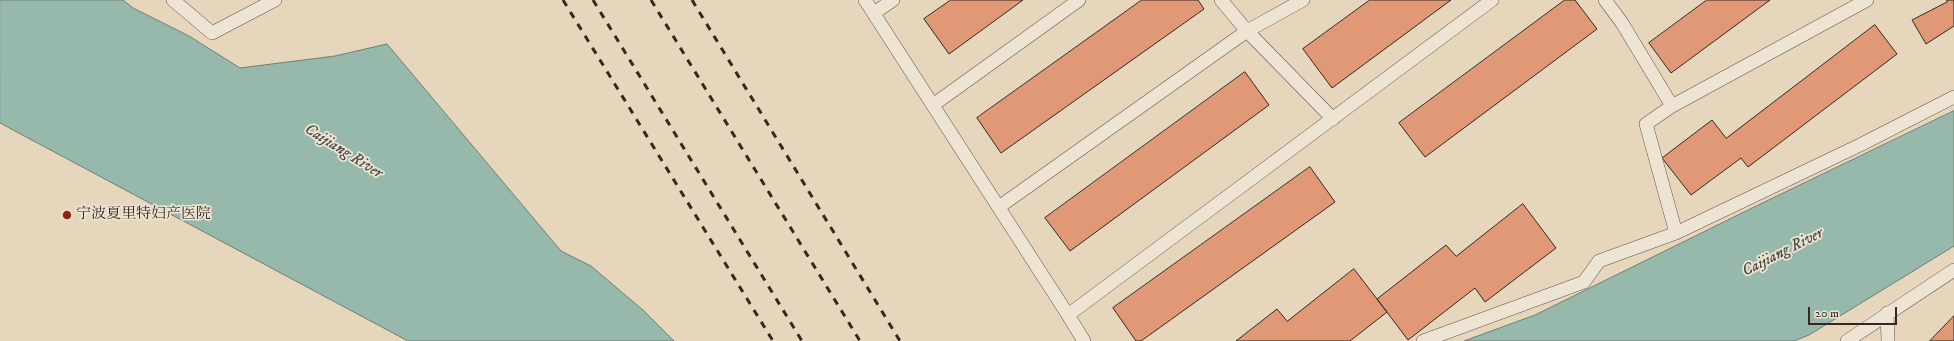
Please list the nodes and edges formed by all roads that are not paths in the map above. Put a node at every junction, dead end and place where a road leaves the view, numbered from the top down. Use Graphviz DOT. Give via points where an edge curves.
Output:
graph roads {
  1 [pos="173,0"];
  2 [pos="275,0"];
  3 [pos="865,0"];
  4 [pos="893,0"];
  5 [pos="1079,0"];
  6 [pos="1221,0"];
  7 [pos="1303,0"];
  8 [pos="1492,0"];
  9 [pos="1605,0"];
  10 [pos="1867,0"];
  11 [pos="874,13"];
  12 [pos="1247,32"];
  13 [pos="1954,97"];
  14 [pos="933,105"];
  15 [pos="1672,106"];
  16 [pos="1333,119"];
  17 [pos="999,206"];
  18 [pos="1676,233"];
  19 [pos="1954,270"];
  20 [pos="1887,314"];
  21 [pos="1068,315"];
  22 [pos="1084,341"];
  23 [pos="1423,341"];
  24 [pos="1847,341"];
  25 [pos="1888,341"];
  1 -- 2 [label="lane" via="212,33"];
  3 -- 11 [label="lane"];
  4 -- 11 [label="lane"];
  5 -- 14 [label="lane"];
  6 -- 12 [label="lane"];
  7 -- 12 [label="lane"];
  8 -- 16 [label="lane"];
  9 -- 15 [label="lane" via="1622,23"];
  10 -- 15 [label="lane"];
  11 -- 14 [label="lane"];
  12 -- 16 [label="lane"];
  12 -- 17 [label="lane"];
  13 -- 18 [label="lane"];
  14 -- 17 [label="lane"];
  15 -- 18 [label="lane" via="1646,124"];
  16 -- 21 [label="lane"];
  17 -- 21 [label="lane"];
  18 -- 23 [label="lane" via="1599,261 1584,282"];
  19 -- 20 [label="lane"];
  20 -- 24 [label="lane"];
  20 -- 25 [label="lane"];
  21 -- 22 [label="lane"];
}
